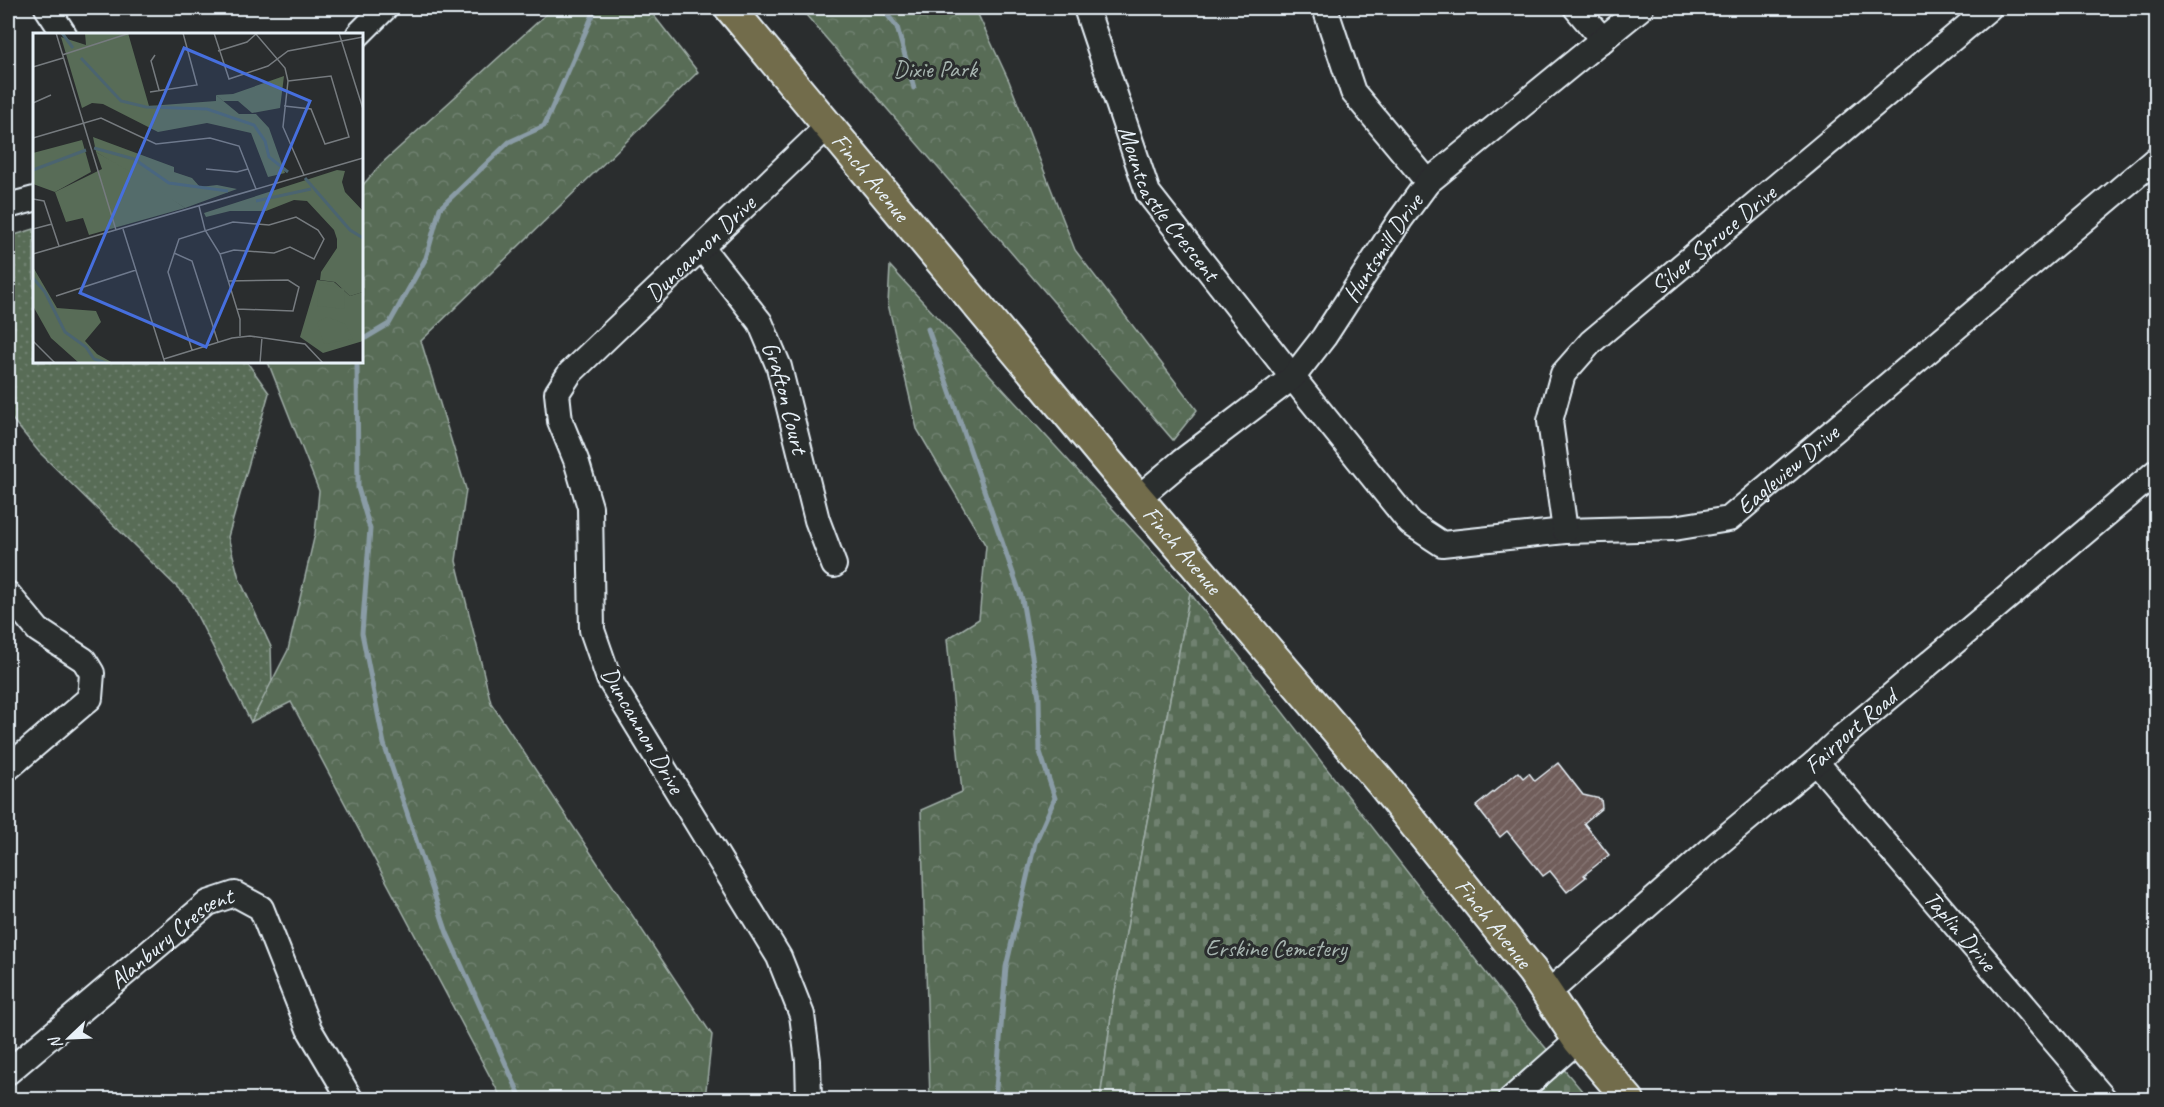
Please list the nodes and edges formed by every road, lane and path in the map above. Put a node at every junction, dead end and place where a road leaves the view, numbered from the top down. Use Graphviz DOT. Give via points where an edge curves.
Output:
graph roads {
  1 [pos="47,8"];
  2 [pos="385,8"];
  3 [pos="730,8"];
  4 [pos="1086,8"];
  5 [pos="1325,8"];
  6 [pos="1576,8"];
  7 [pos="1641,8"];
  8 [pos="1989,8"];
  9 [pos="63,33"];
  10 [pos="360,33"];
  11 [pos="1603,40"];
  12 [pos="829,125"];
  13 [pos="2157,159"];
  14 [pos="1428,182"];
  15 [pos="33,199"];
  16 [pos="8,206"];
  17 [pos="702,248"];
  18 [pos="1293,377"];
  19 [pos="2157,472"];
  20 [pos="1138,498"];
  21 [pos="1565,531"];
  22 [pos="834,565"];
  23 [pos="8,594"];
  24 [pos="1816,762"];
  25 [pos="8,768"];
  26 [pos="1548,993"];
  27 [pos="1578,1040"];
  28 [pos="8,1072"];
  29 [pos="351,1100"];
  30 [pos="809,1100"];
  31 [pos="1510,1100"];
  32 [pos="1629,1100"];
  33 [pos="2105,1100"];
  1 -- 9 [label="street"];
  2 -- 10 [label="street"];
  3 -- 12 [label="main road, Finch Avenue"];
  4 -- 18 [label="street, Mountcastle Crescent" via="1148,193"];
  5 -- 14 [label="street" via="1353,92"];
  6 -- 11 [label="street"];
  7 -- 11 [label="street, Huntsmill Drive"];
  8 -- 21 [label="street, Silver Spruce Drive" via="1591,342 1563,374 1550,422"];
  11 -- 14 [label="street, Huntsmill Drive"];
  12 -- 17 [label="street, Duncannon Drive"];
  12 -- 20 [label="main road, Finch Avenue"];
  13 -- 21 [label="street, Eagleview Drive" via="1729,519 1674,528"];
  14 -- 18 [label="street, Huntsmill Drive" via="1324,338"];
  15 -- 16 [label="street"];
  17 -- 22 [label="street, Grafton Court" via="760,322 779,367 817,520"];
  17 -- 30 [label="street, Duncannon Drive" via="570,373 557,393 560,420 590,507 592,630 609,679 779,957 802,1015"];
  18 -- 20 [label="street, Huntsmill Drive"];
  18 -- 21 [label="street, Eagleview Drive" via="1410,523 1442,544"];
  19 -- 24 [label="street, Fairport Road"];
  20 -- 26 [label="main road, Finch Avenue" via="1383,785"];
  23 -- 25 [label="street" via="38,630 84,660 92,673 90,698"];
  24 -- 26 [label="street, Fairport Road"];
  24 -- 33 [label="street, Taplin Drive"];
  26 -- 27 [label="main road, Finch Avenue"];
  27 -- 31 [label="street"];
  27 -- 32 [label="main road, Finch Avenue"];
  28 -- 29 [label="street, Alanbury Crescent" via="208,903 235,894 261,908 309,1029"];
}
